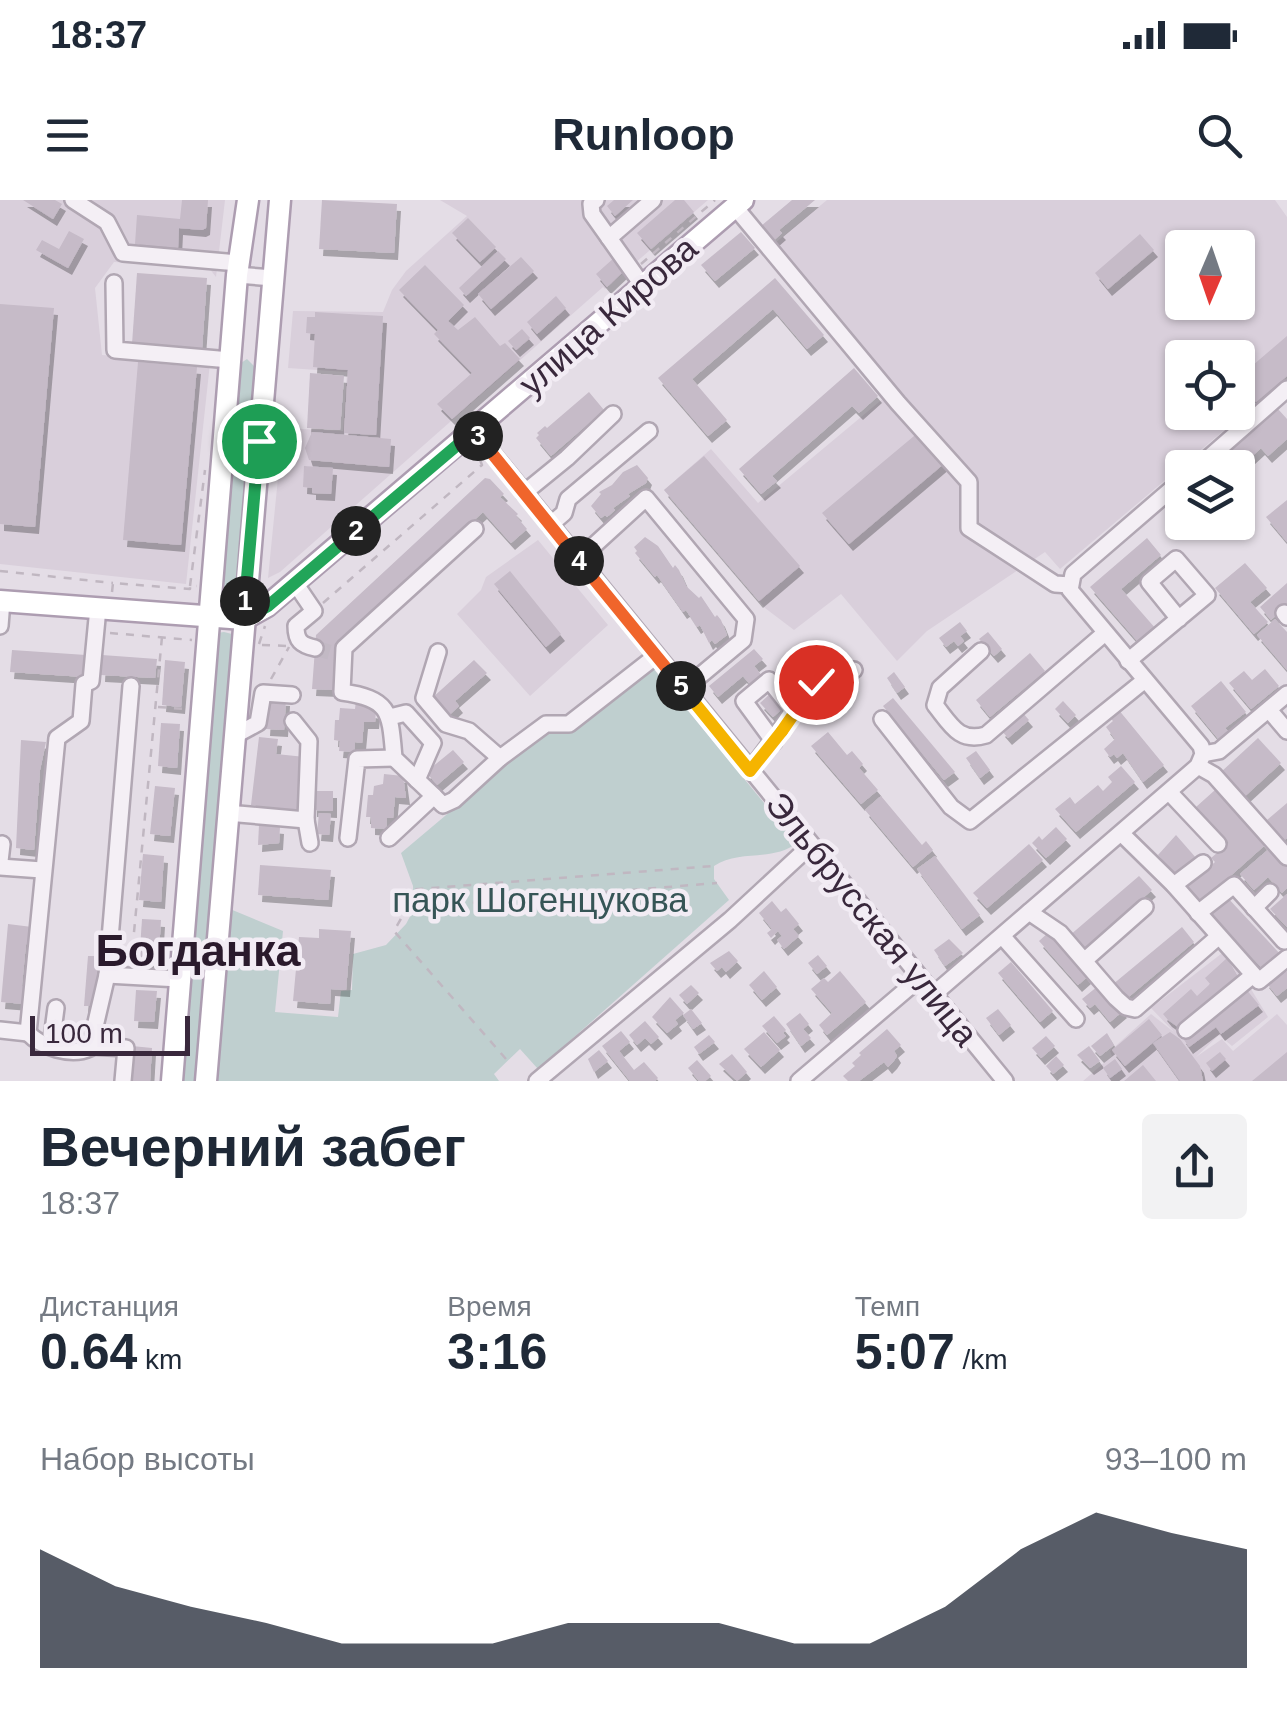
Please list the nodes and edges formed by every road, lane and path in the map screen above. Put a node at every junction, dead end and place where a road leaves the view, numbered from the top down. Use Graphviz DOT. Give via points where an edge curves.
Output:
graph roads {
  1 [pos="73,200"];
  2 [pos="248,200"];
  3 [pos="280,200"];
  4 [pos="596,200"];
  5 [pos="653,200"];
  6 [pos="727,204"];
  7 [pos="609,238"];
  8 [pos="238,269"];
  9 [pos="640,277"];
  10 [pos="273,278"];
  11 [pos="114,283"];
  12 [pos="230,360"];
  13 [pos="1287,390"];
  14 [pos="614,414"];
  15 [pos="474,431"];
  16 [pos="649,431"];
  17 [pos="1217,450"];
  18 [pos="478,454"];
  19 [pos="524,493"];
  20 [pos="1165,495"];
  21 [pos="550,525"];
  22 [pos="475,529"];
  23 [pos="578,560"];
  24 [pos="0,571"];
  25 [pos="113,583"];
  26 [pos="294,583"];
  27 [pos="1070,586"];
  28 [pos="190,590"];
  29 [pos="1,601"];
  30 [pos="105,601"];
  31 [pos="314,611"];
  32 [pos="210,617"];
  33 [pos="274,618"];
  34 [pos="244,619"];
  35 [pos="1179,619"];
  36 [pos="0,626"];
  37 [pos="184,626"];
  38 [pos="95,632"];
  39 [pos="1105,634"];
  40 [pos="162,638"];
  41 [pos="184,639"];
  42 [pos="198,641"];
  43 [pos="250,644"];
  44 [pos="261,644"];
  45 [pos="294,644"];
  46 [pos="314,648"];
  47 [pos="981,651"];
  48 [pos="438,652"];
  49 [pos="656,656"];
  50 [pos="1128,661"];
  51 [pos="854,670"];
  52 [pos="1145,680"];
  53 [pos="131,686"];
  54 [pos="684,690"];
  55 [pos="263,693"];
  56 [pos="1287,694"];
  57 [pos="292,695"];
  58 [pos="156,707"];
  59 [pos="188,709"];
  60 [pos="1269,710"];
  61 [pos="795,713"];
  62 [pos="390,717"];
  63 [pos="882,720"];
  64 [pos="294,721"];
  65 [pos="1287,731"];
  66 [pos="234,736"];
  67 [pos="774,742"];
  68 [pos="394,758"];
  69 [pos="500,758"];
  70 [pos="1200,760"];
  71 [pos="750,771"];
  72 [pos="417,780"];
  73 [pos="1170,793"];
  74 [pos="434,796"];
  75 [pos="227,813"];
  76 [pos="306,820"];
  77 [pos="1122,834"];
  78 [pos="348,838"];
  79 [pos="389,838"];
  80 [pos="310,843"];
  81 [pos="1218,844"];
  82 [pos="812,846"];
  83 [pos="1285,851"];
  84 [pos="0,857"];
  85 [pos="1203,863"];
  86 [pos="713,866"];
  87 [pos="42,870"];
  88 [pos="717,884"];
  89 [pos="1174,886"];
  90 [pos="1270,892"];
  91 [pos="1145,907"];
  92 [pos="407,908"];
  93 [pos="1254,908"];
  94 [pos="1029,912"];
  95 [pos="1198,913"];
  96 [pos="1003,937"];
  97 [pos="1218,937"];
  98 [pos="1286,950"];
  99 [pos="1085,960"];
  100 [pos="107,975"];
  101 [pos="130,976"];
  102 [pos="1252,976"];
  103 [pos="920,978"];
  104 [pos="179,979"];
  105 [pos="934,994"];
  106 [pos="56,1008"];
  107 [pos="1076,1018"];
  108 [pos="0,1030"];
  109 [pos="1186,1030"];
  110 [pos="28,1033"];
  111 [pos="51,1046"];
  112 [pos="91,1046"];
  113 [pos="506,1060"];
  114 [pos="123,1081"];
  115 [pos="172,1081"];
  116 [pos="206,1081"];
  117 [pos="537,1081"];
  118 [pos="799,1081"];
  119 [pos="1005,1081"];
  1 -- 8 [label="street" via="107,222 123,253"];
  2 -- 8 [label="main road"];
  3 -- 10 [label="main road"];
  4 -- 7 [label="street" via="592,214"];
  5 -- 7 [label="street"];
  6 -- 9 [label="main road, улица Кирова"];
  6 -- 9 [label="path"];
  6 -- 27 [label="street" via="969,482 969,528 1056,584"];
  7 -- 9 [label="street"];
  8 -- 10 [label="street"];
  8 -- 12 [label="main road"];
  9 -- 15 [label="main road, улица Кирова"];
  10 -- 34 [label="main road"];
  11 -- 12 [label="street" via="115,350"];
  12 -- 32 [label="main road"];
  13 -- 17 [label="street"];
  14 -- 19 [label="street"];
  15 -- 19 [label="street, Эльбрусская улица"];
  15 -- 26 [label="main road, улица Кирова"];
  16 -- 21 [label="street" via="568,499 564,514"];
  18 -- 31 [label="path" via="482,466"];
  19 -- 21 [label="street, Эльбрусская улица"];
  20 -- 27 [label="street" via="1073,574"];
  21 -- 23 [label="street, Эльбрусская улица"];
  22 -- 62 [label="street" via="340,655 342,692 371,696"];
  23 -- 49 [label="street, Эльбрусская улица"];
  23 -- 54 [label="street" via="646,498 723,590 746,619 743,640"];
  24 -- 25 [label="path"];
  25 -- 28 [label="path"];
  25 -- 30 [label="path"];
  26 -- 31 [label="street"];
  26 -- 34 [label="main road, улица Кирова"];
  27 -- 39 [label="street"];
  29 -- 30 [label="main road"];
  29 -- 36 [label="street"];
  30 -- 32 [label="main road"];
  30 -- 38 [label="street"];
  31 -- 45 [label="street" via="296,626"];
  32 -- 34 [label="main road"];
  32 -- 104 [label="main road"];
  33 -- 44 [label="path" via="262,629"];
  34 -- 66 [label="main road"];
  35 -- 50 [label="street"];
  37 -- 41 [label="path"];
  38 -- 40 [label="path"];
  38 -- 87 [label="street" via="80,720 57,738"];
  39 -- 47 [label="street" via="973,739 959,735 935,705 940,688"];
  39 -- 50 [label="street"];
  40 -- 41 [label="path"];
  40 -- 58 [label="path"];
  41 -- 42 [label="path"];
  43 -- 44 [label="path"];
  44 -- 45 [label="path"];
  45 -- 46 [label="street"];
  45 -- 55 [label="path"];
  48 -- 69 [label="street" via="424,698 446,724 469,731"];
  49 -- 54 [label="street, Эльбрусская улица"];
  49 -- 69 [label="street" via="569,724 546,724"];
  50 -- 52 [label="street"];
  51 -- 61 [label="street" via="816,682"];
  52 -- 63 [label="street" via="970,821"];
  52 -- 70 [label="street" via="1201,746"];
  53 -- 100 [label="street"];
  54 -- 71 [label="street, Эльбрусская улица"];
  55 -- 57 [label="street"];
  55 -- 66 [label="street" via="258,723"];
  56 -- 60 [label="street"];
  58 -- 59 [label="path"];
  58 -- 101 [label="path"];
  60 -- 65 [label="street"];
  60 -- 70 [label="street"];
  61 -- 67 [label="street"];
  61 -- 67 [label="street" via="769,680 744,701"];
  62 -- 68 [label="street"];
  62 -- 72 [label="street" via="406,714 433,744"];
  64 -- 76 [label="street" via="309,740"];
  66 -- 75 [label="main road"];
  67 -- 71 [label="street"];
  68 -- 72 [label="street"];
  68 -- 78 [label="street" via="357,759"];
  69 -- 74 [label="street" via="454,800 443,805"];
  70 -- 73 [label="street"];
  70 -- 83 [label="street"];
  71 -- 82 [label="street, Эльбрусская улица"];
  72 -- 74 [label="street"];
  73 -- 77 [label="street"];
  73 -- 81 [label="street"];
  74 -- 79 [label="street"];
  75 -- 76 [label="street"];
  75 -- 116 [label="main road"];
  76 -- 80 [label="street"];
  77 -- 89 [label="street"];
  77 -- 94 [label="street"];
  82 -- 103 [label="street, Эльбрусская улица"];
  82 -- 117 [label="street"];
  84 -- 87 [label="street"];
  85 -- 89 [label="street"];
  86 -- 92 [label="path" via="406,890"];
  87 -- 110 [label="street"];
  88 -- 92 [label="path"];
  89 -- 95 [label="street"];
  90 -- 93 [label="street"];
  91 -- 99 [label="street"];
  92 -- 113 [label="path" via="394,931"];
  93 -- 95 [label="street" via="1234,885"];
  93 -- 98 [label="street"];
  94 -- 96 [label="street"];
  94 -- 99 [label="street"];
  95 -- 97 [label="street"];
  96 -- 105 [label="street"];
  96 -- 107 [label="street"];
  97 -- 99 [label="street" via="1135,1009 1126,1008"];
  97 -- 102 [label="street"];
  98 -- 102 [label="street" via="1259,981"];
  100 -- 101 [label="street"];
  100 -- 112 [label="street"];
  101 -- 104 [label="street"];
  102 -- 109 [label="street"];
  103 -- 105 [label="street, Эльбрусская улица"];
  103 -- 118 [label="street"];
  104 -- 115 [label="main road"];
  105 -- 119 [label="street, Эльбрусская улица"];
  106 -- 111 [label="street"];
  108 -- 110 [label="street"];
  110 -- 111 [label="street"];
  111 -- 112 [label="street" via="82,1052"];
  112 -- 114 [label="street" via="126,1048"];
}
